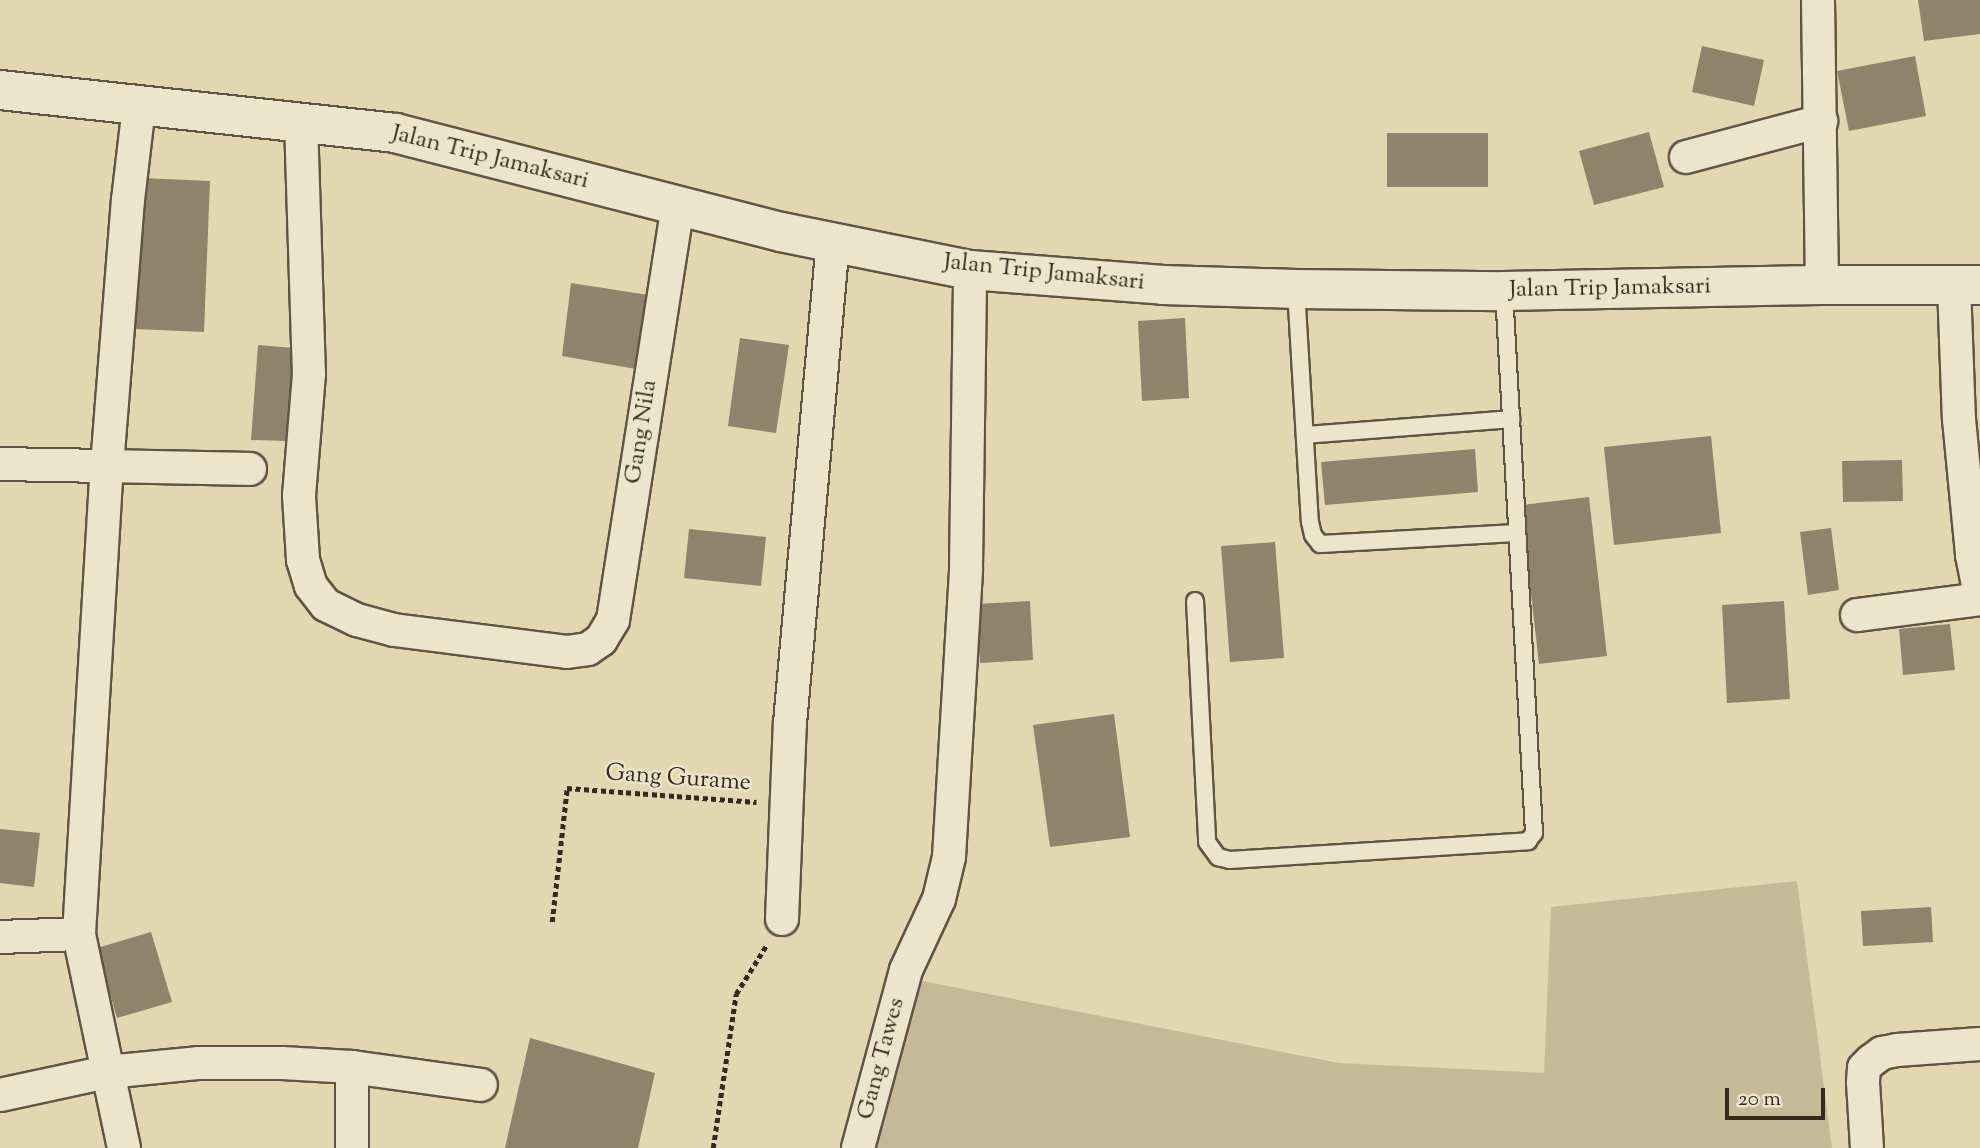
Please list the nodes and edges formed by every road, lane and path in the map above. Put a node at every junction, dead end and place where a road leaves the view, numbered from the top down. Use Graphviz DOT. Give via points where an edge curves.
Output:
graph roads {
  1 [pos="1818,0"];
  2 [pos="0,90"];
  3 [pos="139,106"];
  4 [pos="301,121"];
  5 [pos="1821,121"];
  6 [pos="1686,157"];
  7 [pos="678,205"];
  8 [pos="833,242"];
  9 [pos="970,270"];
  10 [pos="1822,285"];
  11 [pos="1967,285"];
  12 [pos="1296,289"];
  13 [pos="1504,292"];
  14 [pos="1511,419"];
  15 [pos="1304,435"];
  16 [pos="0,464"];
  17 [pos="107,466"];
  18 [pos="250,468"];
  19 [pos="1517,533"];
  20 [pos="1980,597"];
  21 [pos="1195,601"];
  22 [pos="1857,615"];
  23 [pos="787,805"];
  24 [pos="782,919"];
  25 [pos="551,922"];
  26 [pos="79,934"];
  27 [pos="0,937"];
  28 [pos="1980,1044"];
  29 [pos="352,1068"];
  30 [pos="107,1072"];
  31 [pos="481,1085"];
  32 [pos="0,1095"];
  33 [pos="124,1148"];
  34 [pos="352,1148"];
  35 [pos="713,1148"];
  36 [pos="858,1148"];
  37 [pos="1867,1148"];
  1 -- 5 [label="street"];
  2 -- 3 [label="main road, Jalan Trip Jamaksari"];
  3 -- 4 [label="main road, Jalan Trip Jamaksari"];
  3 -- 17 [label="street"];
  4 -- 7 [label="main road, Jalan Trip Jamaksari" via="395,133"];
  4 -- 7 [label="street, Gang Nila" via="309,374 299,496 303,560 311,586 326,605 394,630 567,652 588,649 601,640 613,620"];
  5 -- 6 [label="street"];
  5 -- 10 [label="street"];
  7 -- 8 [label="main road, Jalan Trip Jamaksari"];
  8 -- 9 [label="main road, Jalan Trip Jamaksari"];
  8 -- 23 [label="street" via="790,723"];
  9 -- 12 [label="main road, Jalan Trip Jamaksari"];
  9 -- 36 [label="street, Gang Tawes" via="966,568 949,857 939,899 906,970"];
  10 -- 11 [label="main road, Jalan Trip Jamaksari"];
  10 -- 13 [label="main road, Jalan Trip Jamaksari"];
  11 -- 20 [label="street" via="1959,419"];
  12 -- 13 [label="main road, Jalan Trip Jamaksari"];
  12 -- 15 [label="lane"];
  13 -- 14 [label="lane"];
  14 -- 15 [label="lane"];
  14 -- 19 [label="lane"];
  15 -- 19 [label="lane" via="1310,522 1320,544"];
  16 -- 17 [label="street"];
  17 -- 18 [label="street"];
  17 -- 26 [label="street"];
  19 -- 21 [label="lane" via="1534,833 1528,841 1230,860 1218,857 1207,842"];
  20 -- 22 [label="street"];
  23 -- 24 [label="street"];
  23 -- 25 [label="path, Gang Gurame" via="566,788"];
  24 -- 35 [label="path" via="736,994"];
  26 -- 27 [label="street"];
  26 -- 30 [label="street"];
  28 -- 37 [label="street" via="1882,1053 1871,1060 1864,1068 1863,1082"];
  29 -- 30 [label="street" via="198,1063"];
  29 -- 31 [label="street"];
  29 -- 34 [label="street"];
  30 -- 32 [label="street"];
  30 -- 33 [label="street"];
}
